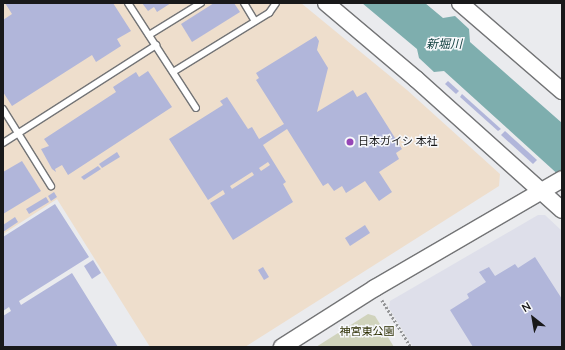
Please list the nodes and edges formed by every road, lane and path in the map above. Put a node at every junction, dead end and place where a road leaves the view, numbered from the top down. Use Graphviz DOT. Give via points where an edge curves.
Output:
graph roads {
  1 [pos="128,3"];
  2 [pos="201,3"];
  3 [pos="244,3"];
  4 [pos="276,3"];
  5 [pos="326,3"];
  6 [pos="460,3"];
  7 [pos="256,21"];
  8 [pos="149,35"];
  9 [pos="156,45"];
  10 [pos="173,72"];
  11 [pos="562,91"];
  12 [pos="196,108"];
  13 [pos="3,109"];
  14 [pos="18,134"];
  15 [pos="3,143"];
  16 [pos="552,185"];
  17 [pos="51,186"];
  18 [pos="562,210"];
  19 [pos="375,288"];
  20 [pos="282,347"];
  21 [pos="411,347"];
  1 -- 8 [label="lane"];
  2 -- 8 [label="lane"];
  3 -- 7 [label="lane"];
  4 -- 7 [label="lane" via="269,13"];
  5 -- 16 [label="street" via="416,79"];
  6 -- 11 [label="street"];
  7 -- 10 [label="lane"];
  8 -- 9 [label="lane"];
  9 -- 10 [label="lane"];
  9 -- 14 [label="lane"];
  10 -- 12 [label="lane"];
  13 -- 14 [label="lane"];
  14 -- 15 [label="lane"];
  14 -- 17 [label="lane"];
  16 -- 18 [label="street"];
  16 -- 19 [label="street"];
  19 -- 20 [label="street"];
  19 -- 21 [label="path"];
}
